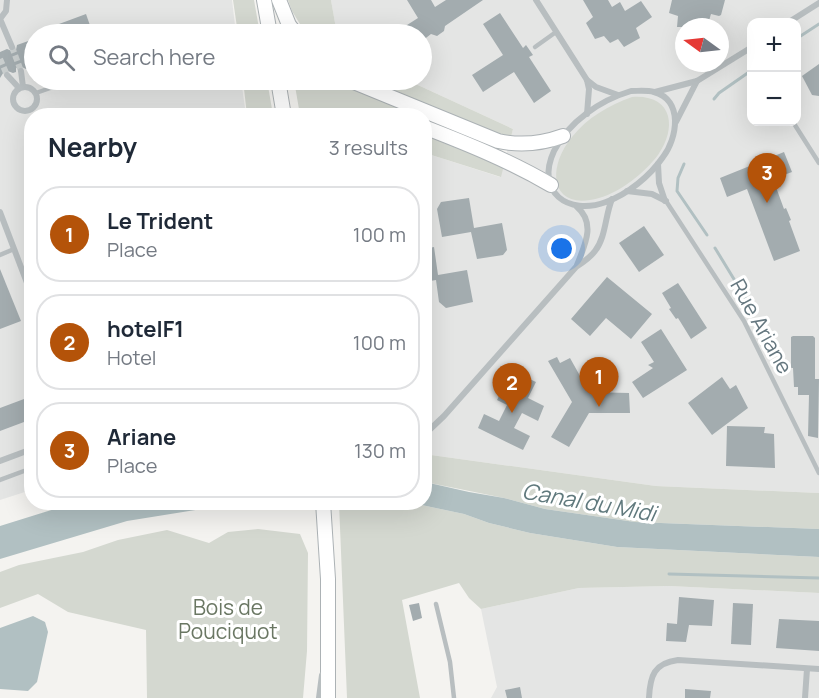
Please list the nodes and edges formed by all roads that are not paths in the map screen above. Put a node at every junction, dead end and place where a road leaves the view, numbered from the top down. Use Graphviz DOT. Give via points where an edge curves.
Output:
graph roads {
  1 [pos="8,0"];
  2 [pos="264,0"];
  3 [pos="273,0"];
  4 [pos="279,0"];
  5 [pos="536,0"];
  6 [pos="819,3"];
  7 [pos="795,18"];
  8 [pos="0,19"];
  9 [pos="268,24"];
  10 [pos="277,24"];
  11 [pos="289,24"];
  12 [pos="556,32"];
  13 [pos="12,47"];
  14 [pos="535,47"];
  15 [pos="747,49"];
  16 [pos="21,71"];
  17 [pos="7,75"];
  18 [pos="587,80"];
  19 [pos="697,81"];
  20 [pos="21,88"];
  21 [pos="32,90"];
  22 [pos="44,90"];
  23 [pos="281,90"];
  24 [pos="283,90"];
  25 [pos="373,90"];
  26 [pos="655,92"];
  27 [pos="36,93"];
  28 [pos="618,95"];
  29 [pos="33,108"];
  30 [pos="283,108"];
  31 [pos="289,108"];
  32 [pos="417,108"];
  33 [pos="24,112"];
  34 [pos="432,114"];
  35 [pos="587,114"];
  36 [pos="676,122"];
  37 [pos="796,126"];
  38 [pos="432,130"];
  39 [pos="563,136"];
  40 [pos="819,163"];
  41 [pos="658,164"];
  42 [pos="551,185"];
  43 [pos="626,191"];
  44 [pos="612,199"];
  45 [pos="666,201"];
  46 [pos="577,206"];
  47 [pos="0,212"];
  48 [pos="14,249"];
  49 [pos="0,255"];
  50 [pos="576,267"];
  51 [pos="24,275"];
  52 [pos="432,428"];
  53 [pos="24,452"];
  54 [pos="0,460"];
  55 [pos="24,471"];
  56 [pos="819,473"];
  57 [pos="0,480"];
  58 [pos="324,510"];
  59 [pos="331,510"];
  60 [pos="329,539"];
  61 [pos="436,604"];
  62 [pos="328,623"];
  63 [pos="807,669"];
  64 [pos="819,669"];
  65 [pos="319,698"];
  66 [pos="328,698"];
  67 [pos="337,698"];
  68 [pos="454,698"];
  69 [pos="649,698"];
  70 [pos="805,698"];
  1 -- 8 [label="street"];
  2 -- 9 [label="main road"];
  3 -- 10 [label="main road"];
  4 -- 11 [label="main road"];
  5 -- 12 [label="street"];
  6 -- 7 [label="street"];
  8 -- 13 [label="street"];
  12 -- 14 [label="lane"];
  12 -- 18 [label="street"];
  15 -- 19 [label="street"];
  16 -- 20 [label="street"];
  17 -- 20 [label="street"];
  18 -- 28 [label="street"];
  18 -- 35 [label="street"];
  19 -- 26 [label="street"];
  19 -- 36 [label="street"];
  20 -- 33 [label="street" via="14,94 15,105"];
  21 -- 27 [label="street"];
  22 -- 27 [label="lane"];
  23 -- 30 [label="main road"];
  24 -- 31 [label="main road"];
  25 -- 32 [label="main road"];
  26 -- 28 [label="street"];
  26 -- 36 [label="street" via="671,105"];
  27 -- 29 [label="street"];
  28 -- 35 [label="street"];
  34 -- 39 [label="main road" via="514,144 534,144"];
  35 -- 39 [label="street"];
  36 -- 41 [label="street" via="671,143"];
  37 -- 40 [label="lane"];
  38 -- 42 [label="main road" via="520,166"];
  39 -- 42 [label="street" via="549,166"];
  41 -- 43 [label="street"];
  41 -- 45 [label="street, Rue Ariane" via="659,183"];
  42 -- 46 [label="street" via="559,199"];
  43 -- 44 [label="street"];
  43 -- 45 [label="street"];
  44 -- 46 [label="street" via="598,205"];
  44 -- 50 [label="street" via="595,252"];
  45 -- 56 [label="lane, Rue Ariane" via="744,321"];
  46 -- 50 [label="street" via="588,220 585,244"];
  47 -- 48 [label="street"];
  48 -- 49 [label="lane"];
  48 -- 51 [label="street"];
  50 -- 52 [label="street"];
  53 -- 54 [label="street"];
  55 -- 57 [label="lane"];
  58 -- 60 [label="main road"];
  59 -- 60 [label="main road"];
  60 -- 62 [label="main road"];
  60 -- 67 [label="main road"];
  61 -- 68 [label="lane"];
  62 -- 65 [label="street"];
  62 -- 66 [label="main road"];
  63 -- 64 [label="street"];
  63 -- 69 [label="street" via="668,661 655,670"];
  63 -- 70 [label="street"];
}
